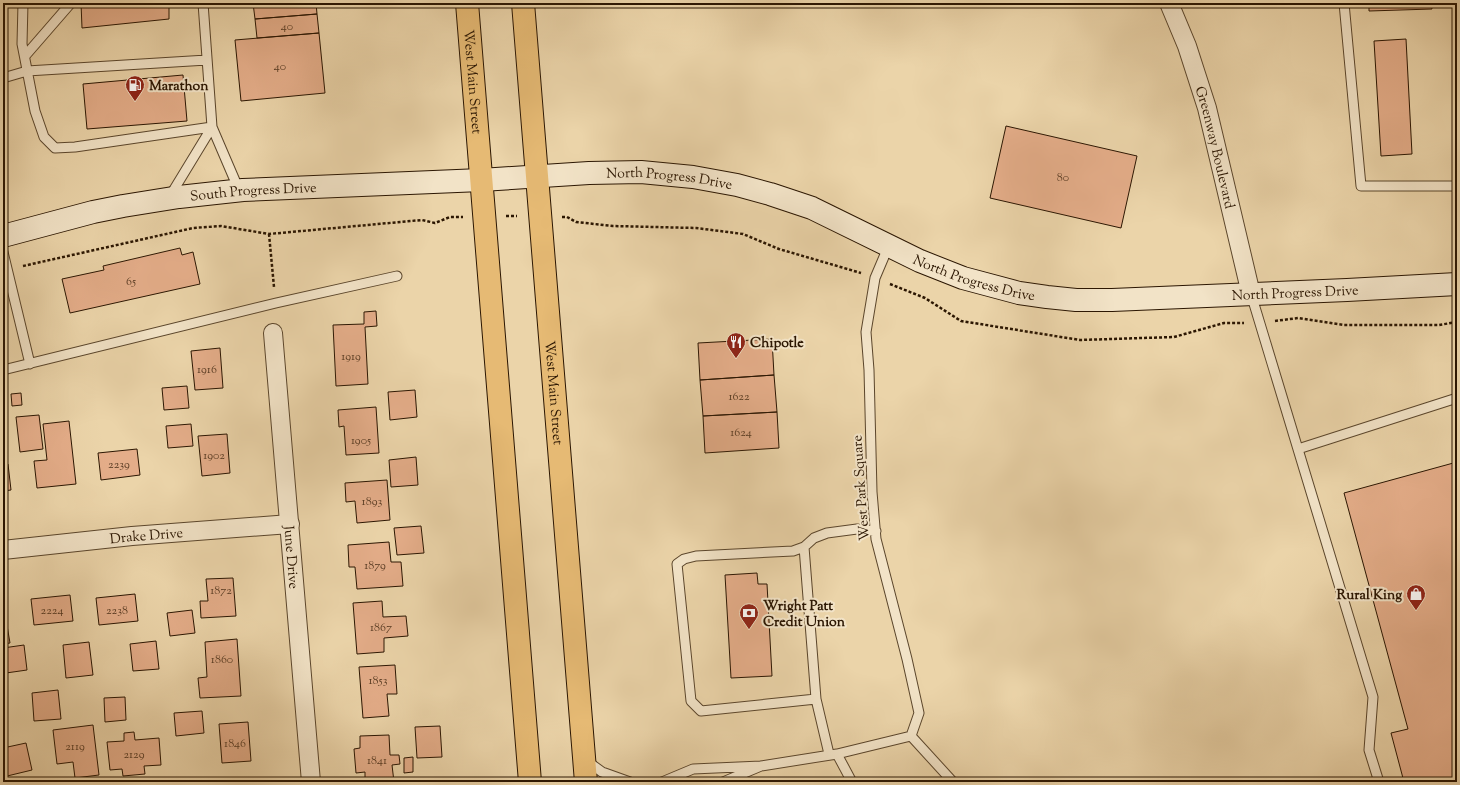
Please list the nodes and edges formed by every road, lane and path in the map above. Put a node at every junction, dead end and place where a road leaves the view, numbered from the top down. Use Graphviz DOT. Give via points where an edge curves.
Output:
graph roads {
  1 [pos="23,3"];
  2 [pos="71,3"];
  3 [pos="203,3"];
  4 [pos="467,3"];
  5 [pos="523,3"];
  6 [pos="1169,3"];
  7 [pos="1344,3"];
  8 [pos="25,56"];
  9 [pos="206,60"];
  10 [pos="27,71"];
  11 [pos="3,78"];
  12 [pos="212,127"];
  13 [pos="537,176"];
  14 [pos="508,178"];
  15 [pos="481,180"];
  16 [pos="1457,186"];
  17 [pos="239,191"];
  18 [pos="168,199"];
  19 [pos="483,216"];
  20 [pos="540,217"];
  21 [pos="269,234"];
  22 [pos="3,236"];
  23 [pos="889,246"];
  24 [pos="3,252"];
  25 [pos="7,269"];
  26 [pos="397,276"];
  27 [pos="875,278"];
  28 [pos="1457,284"];
  29 [pos="1251,294"];
  30 [pos="276,303"];
  31 [pos="1260,322"];
  32 [pos="1457,322"];
  33 [pos="273,333"];
  34 [pos="30,364"];
  35 [pos="3,370"];
  36 [pos="1457,398"];
  37 [pos="1298,449"];
  38 [pos="290,524"];
  39 [pos="876,531"];
  40 [pos="804,547"];
  41 [pos="3,550"];
  42 [pos="816,699"];
  43 [pos="911,736"];
  44 [pos="833,754"];
  45 [pos="584,759"];
  46 [pos="761,766"];
  47 [pos="311,782"];
  48 [pos="530,782"];
  49 [pos="586,782"];
  50 [pos="630,782"];
  51 [pos="662,782"];
  52 [pos="724,782"];
  53 [pos="852,782"];
  54 [pos="953,782"];
  55 [pos="1379,782"];
  1 -- 8 [label="lane" via="22,44"];
  2 -- 8 [label="lane"];
  3 -- 9 [label="lane"];
  4 -- 15 [label="main road, West Main Street"];
  5 -- 13 [label="main road, West Main Street"];
  6 -- 29 [label="street, Greenway Boulevard" via="1187,46 1207,108"];
  7 -- 16 [label="lane" via="1361,186"];
  8 -- 10 [label="lane"];
  9 -- 10 [label="lane"];
  9 -- 12 [label="lane"];
  10 -- 11 [label="lane"];
  10 -- 12 [label="lane" via="35,111 44,137 55,148"];
  12 -- 17 [label="lane"];
  12 -- 18 [label="lane"];
  13 -- 14 [label="street, North Progress Drive"];
  13 -- 20 [label="main road, West Main Street"];
  13 -- 23 [label="street, North Progress Drive" via="641,172 694,177 737,185 812,208"];
  14 -- 15 [label="street, South Progress Drive"];
  15 -- 17 [label="street, South Progress Drive"];
  15 -- 19 [label="main road, West Main Street"];
  17 -- 18 [label="street, South Progress Drive"];
  18 -- 22 [label="street, South Progress Drive" via="93,212"];
  19 -- 20 [label="path"];
  19 -- 21 [label="path" via="450,217 435,223 422,220"];
  19 -- 48 [label="main road, West Main Street"];
  20 -- 27 [label="path" via="567,217 576,222 613,226 696,228 743,234 779,249"];
  20 -- 45 [label="main road, West Main Street"];
  21 -- 25 [label="path" via="221,226 193,228"];
  21 -- 30 [label="path"];
  23 -- 27 [label="lane, West Park Square"];
  23 -- 29 [label="street, North Progress Drive" via="963,278 1019,293 1047,297 1112,300"];
  24 -- 25 [label="lane"];
  25 -- 34 [label="lane"];
  26 -- 30 [label="lane"];
  27 -- 31 [label="path" via="925,298 961,321 1080,340 1174,337 1224,323"];
  27 -- 39 [label="lane, West Park Square" via="866,332 872,492"];
  28 -- 29 [label="street, North Progress Drive"];
  29 -- 31 [label="lane"];
  30 -- 34 [label="lane"];
  31 -- 32 [label="path" via="1298,318 1344,324 1439,325"];
  31 -- 37 [label="lane"];
  33 -- 38 [label="street, June Drive"];
  34 -- 35 [label="lane"];
  36 -- 37 [label="lane"];
  37 -- 55 [label="lane" via="1373,697 1369,750"];
  38 -- 41 [label="street, Drake Drive" via="132,536"];
  38 -- 47 [label="street, June Drive"];
  39 -- 40 [label="lane" via="857,529 827,533 814,538"];
  39 -- 43 [label="lane, West Park Square" via="919,713"];
  40 -- 42 [label="lane"];
  40 -- 42 [label="lane" via="792,551 696,556 677,564 691,701 701,711"];
  42 -- 44 [label="lane"];
  43 -- 44 [label="lane"];
  43 -- 54 [label="lane"];
  44 -- 46 [label="lane"];
  44 -- 53 [label="lane"];
  45 -- 49 [label="main road, West Main Street"];
  45 -- 50 [label="lane" via="602,772"];
  46 -- 51 [label="lane" via="693,769"];
  46 -- 52 [label="lane"];
}
